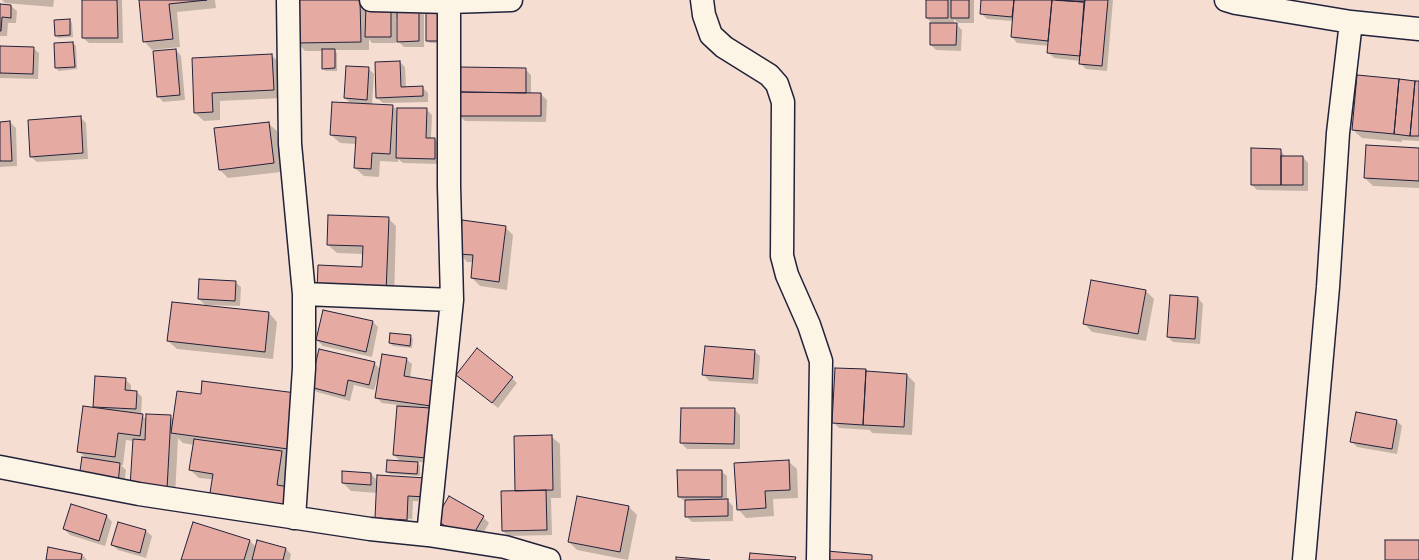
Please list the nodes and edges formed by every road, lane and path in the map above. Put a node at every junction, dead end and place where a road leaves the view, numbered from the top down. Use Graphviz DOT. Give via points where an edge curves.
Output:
graph roads {
  1 [pos="288,0"];
  2 [pos="371,0"];
  3 [pos="511,0"];
  4 [pos="702,0"];
  5 [pos="1226,0"];
  6 [pos="449,1"];
  7 [pos="1351,22"];
  8 [pos="1419,29"];
  9 [pos="304,294"];
  10 [pos="452,300"];
  11 [pos="0,467"];
  12 [pos="294,518"];
  13 [pos="428,535"];
  14 [pos="549,560"];
  15 [pos="818,560"];
  16 [pos="1304,560"];
  1 -- 9 [label="street" via="290,144"];
  2 -- 6 [label="street"];
  3 -- 6 [label="street"];
  4 -- 15 [label="street" via="711,35 724,47 769,75 777,84 783,102 782,256 821,361"];
  5 -- 7 [label="street"];
  6 -- 10 [label="street"];
  7 -- 8 [label="street"];
  7 -- 16 [label="street" via="1338,133 1328,287"];
  9 -- 10 [label="street"];
  9 -- 12 [label="street" via="304,368"];
  10 -- 13 [label="street"];
  11 -- 12 [label="street" via="139,494"];
  12 -- 13 [label="street"];
  13 -- 14 [label="street" via="505,547"];
}
